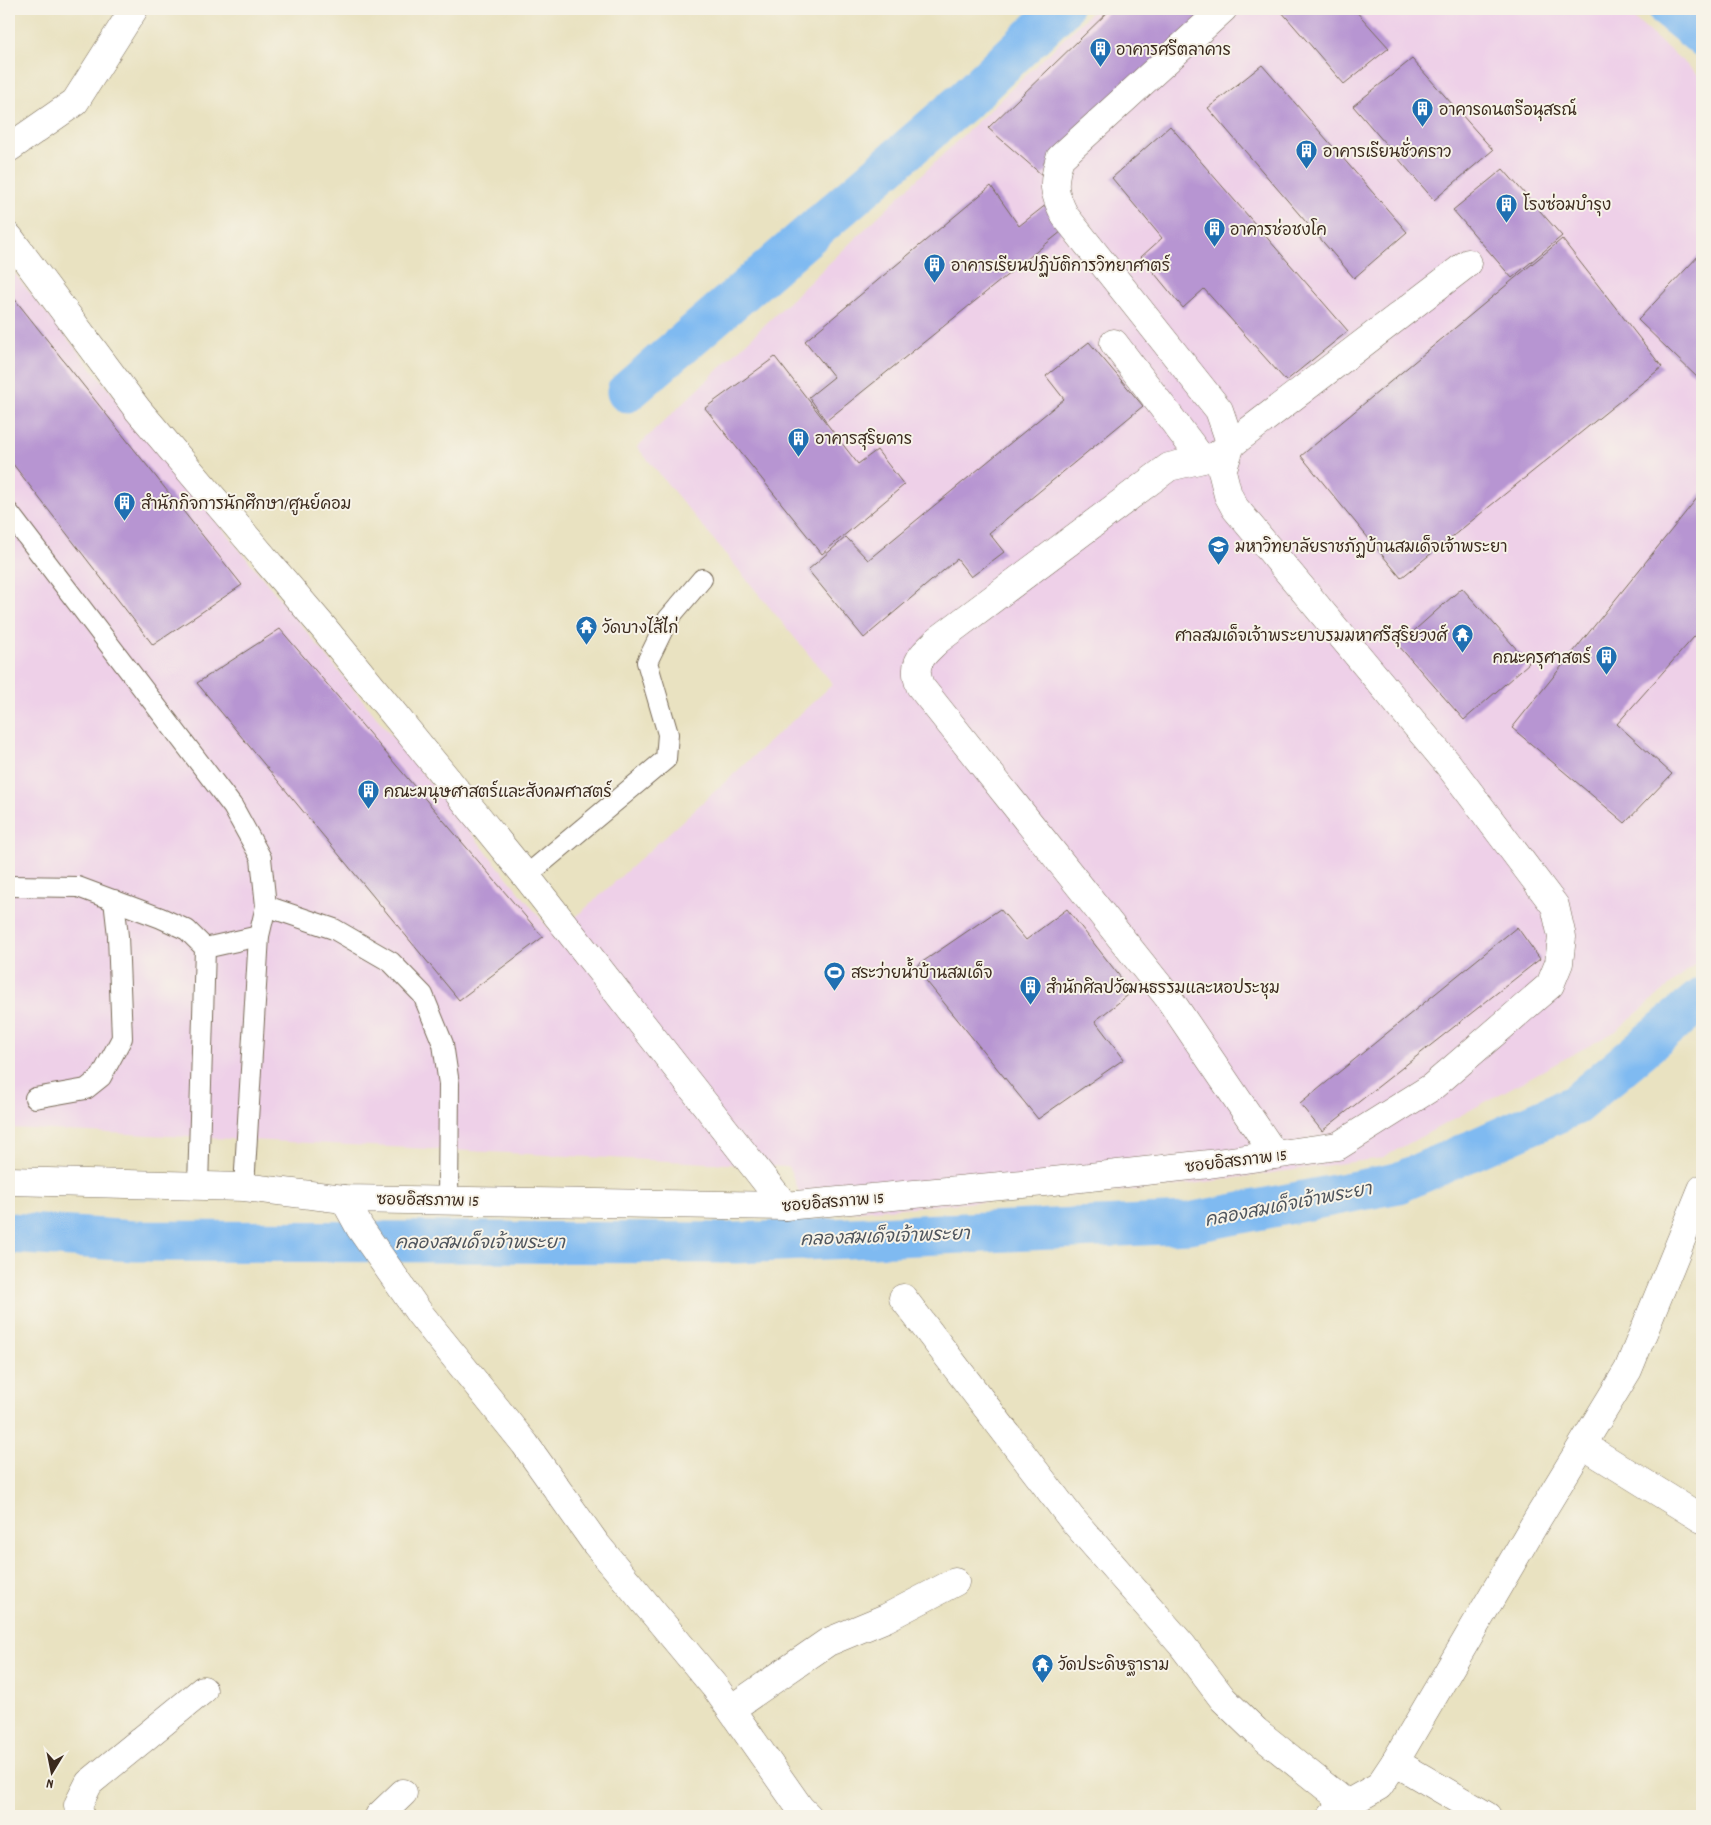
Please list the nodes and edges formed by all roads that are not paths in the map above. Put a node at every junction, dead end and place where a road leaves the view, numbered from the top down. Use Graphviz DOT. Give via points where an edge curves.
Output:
graph roads {
  1 [pos="134,9"];
  2 [pos="1223,9"];
  3 [pos="9,148"];
  4 [pos="9,237"];
  5 [pos="1468,263"];
  6 [pos="1114,343"];
  7 [pos="1231,445"];
  8 [pos="1202,459"];
  9 [pos="9,513"];
  10 [pos="702,580"];
  11 [pos="526,876"];
  12 [pos="9,886"];
  13 [pos="114,900"];
  14 [pos="266,906"];
  15 [pos="259,936"];
  16 [pos="205,948"];
  17 [pos="35,1098"];
  18 [pos="1275,1155"];
  19 [pos="9,1181"];
  20 [pos="198,1186"];
  21 [pos="244,1188"];
  22 [pos="344,1199"];
  23 [pos="448,1199"];
  24 [pos="1699,1202"];
  25 [pos="785,1206"];
  26 [pos="903,1298"];
  27 [pos="1583,1445"];
  28 [pos="1702,1518"];
  29 [pos="955,1582"];
  30 [pos="203,1690"];
  31 [pos="731,1708"];
  32 [pos="1395,1762"];
  33 [pos="403,1793"];
  34 [pos="1340,1810"];
  35 [pos="80,1816"];
  36 [pos="380,1816"];
  37 [pos="808,1816"];
  38 [pos="1488,1816"];
  1 -- 3 [label="street" via="74,102"];
  2 -- 7 [label="street" via="1060,158 1054,179 1056,197 1065,216 1219,410"];
  4 -- 11 [label="street" via="138,410 329,634"];
  5 -- 7 [label="street"];
  6 -- 8 [label="street"];
  7 -- 8 [label="street" via="1216,456"];
  7 -- 18 [label="street, ซอยอิสรภาพ 15" via="1222,471 1235,508 1448,764 1555,906 1562,937 1559,963 1550,985 1432,1087 1338,1146"];
  8 -- 18 [label="street" via="1169,467 938,640 918,660 916,676 932,702 1168,997"];
  9 -- 14 [label="lane" via="233,807 261,858"];
  10 -- 11 [label="lane" via="668,619 647,662 668,734 666,759"];
  11 -- 25 [label="street"];
  12 -- 13 [label="lane" via="78,887"];
  13 -- 16 [label="lane" via="187,930"];
  13 -- 17 [label="lane" via="122,1038 100,1077 86,1089"];
  14 -- 15 [label="lane"];
  14 -- 23 [label="lane" via="334,928 391,962 423,995 443,1044 449,1084"];
  15 -- 16 [label="lane"];
  15 -- 21 [label="lane"];
  16 -- 20 [label="lane"];
  18 -- 25 [label="street, ซอยอิสรภาพ 15" via="1054,1181"];
  19 -- 20 [label="street, ซอยอิสรภาพ 15"];
  20 -- 21 [label="street, ซอยอิสรภาพ 15"];
  21 -- 22 [label="street, ซอยอิสรภาพ 15"];
  22 -- 23 [label="street, ซอยอิสรภาพ 15"];
  22 -- 31 [label="street" via="360,1228 420,1314 525,1444 596,1544"];
  23 -- 25 [label="street, ซอยอิสรภาพ 15"];
  24 -- 27 [label="street" via="1628,1370"];
  26 -- 34 [label="street" via="1071,1518 1182,1646 1223,1699"];
  27 -- 28 [label="street"];
  27 -- 32 [label="street"];
  29 -- 31 [label="street" via="886,1618 828,1642"];
  30 -- 35 [label="street" via="89,1783 78,1805"];
  31 -- 37 [label="street"];
  32 -- 34 [label="street" via="1379,1786"];
  32 -- 38 [label="street"];
  33 -- 36 [label="street"];
}
